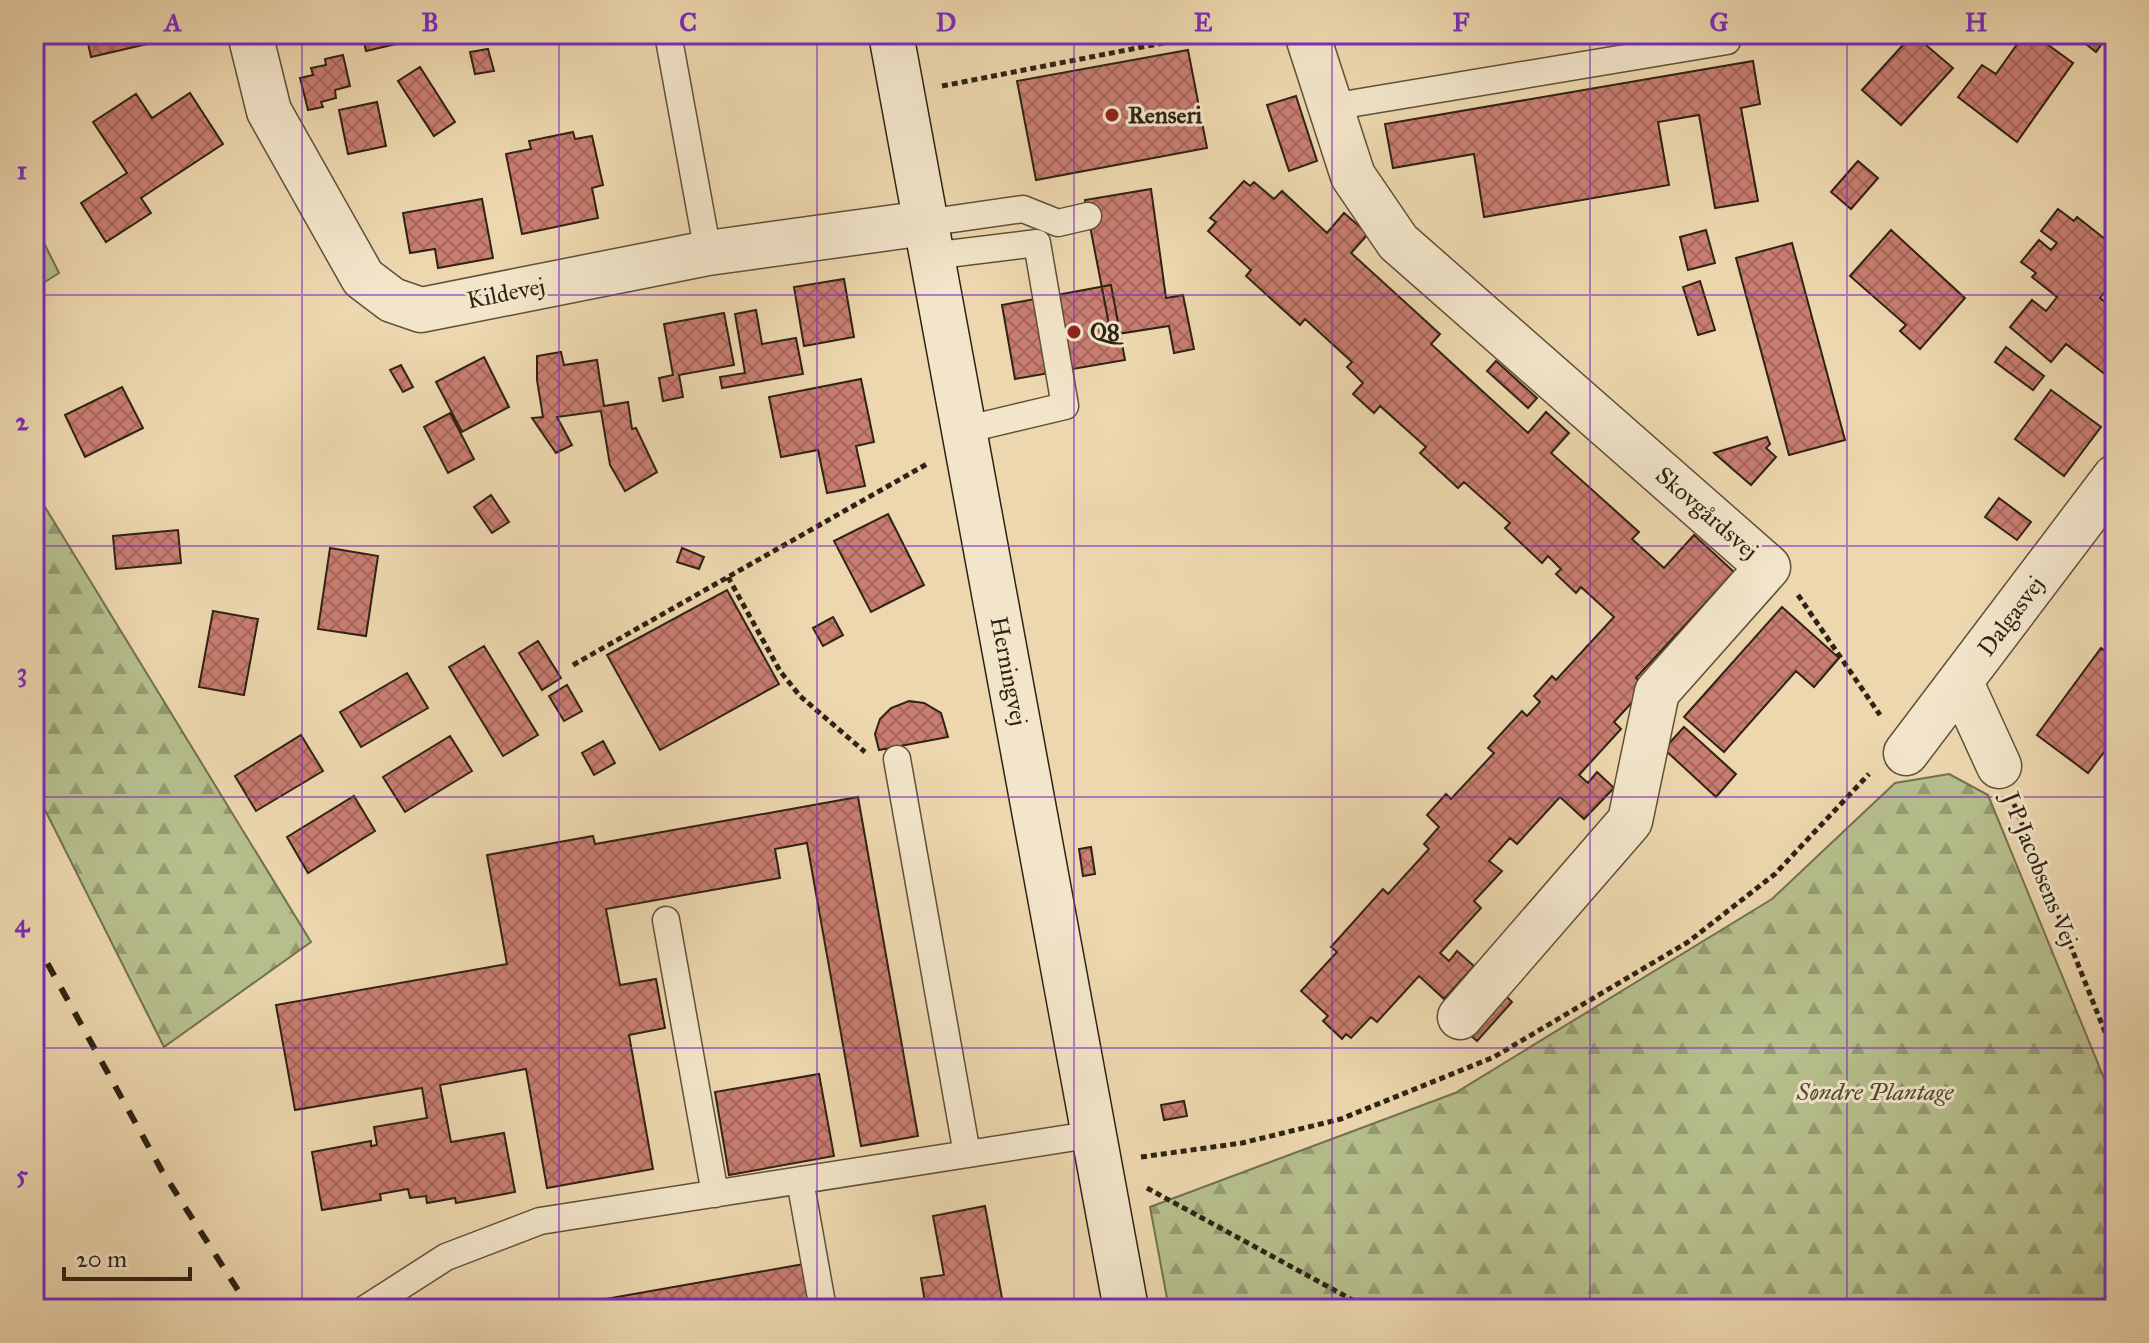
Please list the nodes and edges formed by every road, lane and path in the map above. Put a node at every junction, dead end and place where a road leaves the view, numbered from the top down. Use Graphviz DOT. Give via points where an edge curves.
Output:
graph roads {
  1 [pos="250,34"];
  2 [pos="668,34"];
  3 [pos="891,34"];
  4 [pos="1209,34"];
  5 [pos="1307,34"];
  6 [pos="1727,41"];
  7 [pos="902,94"];
  8 [pos="1331,107"];
  9 [pos="1088,216"];
  10 [pos="928,239"];
  11 [pos="708,253"];
  12 [pos="965,436"];
  13 [pos="2115,477"];
  14 [pos="1768,567"];
  15 [pos="728,577"];
  16 [pos="573,665"];
  17 [pos="1961,683"];
  18 [pos="1906,753"];
  19 [pos="866,754"];
  20 [pos="897,759"];
  21 [pos="1999,766"];
  22 [pos="666,920"];
  23 [pos="1460,1017"];
  24 [pos="2115,1057"];
  25 [pos="1098,1148"];
  26 [pos="967,1154"];
  27 [pos="800,1180"];
  28 [pos="715,1194"];
  29 [pos="365,1309"];
  30 [pos="823,1309"];
  31 [pos="1126,1309"];
  32 [pos="1369,1309"];
  1 -- 11 [label="street, Kildevej" via="269,111 363,278 392,300 421,310"];
  2 -- 11 [label="lane"];
  3 -- 7 [label="street, Herningvej"];
  4 -- 7 [label="path"];
  5 -- 8 [label="street, Skovgårdsvej"];
  6 -- 8 [label="lane"];
  7 -- 10 [label="street, Herningvej"];
  8 -- 14 [label="street, Skovgårdsvej" via="1353,176 1398,242"];
  9 -- 10 [label="lane" via="1058,223 1023,209"];
  10 -- 11 [label="street, Kildevej"];
  10 -- 12 [label="street, Herningvej"];
  10 -- 12 [label="lane" via="1037,243 1065,406"];
  12 -- 15 [label="path"];
  12 -- 25 [label="street, Herningvej"];
  13 -- 17 [label="street, Dalgasvej"];
  14 -- 18 [label="path" via="1796,591"];
  14 -- 23 [label="street, Skovgårdsvej" via="1657,692 1630,821"];
  15 -- 16 [label="path"];
  15 -- 19 [label="path" via="780,671 800,696"];
  17 -- 18 [label="street, Dalgasvej"];
  17 -- 21 [label="street, J P Jacobsens Vej"];
  20 -- 26 [label="lane"];
  21 -- 24 [label="path, J P Jacobsens Vej"];
  22 -- 28 [label="lane"];
  25 -- 26 [label="lane"];
  25 -- 31 [label="street, Herningvej"];
  25 -- 32 [label="path"];
  26 -- 27 [label="lane"];
  27 -- 28 [label="lane"];
  27 -- 30 [label="lane"];
  28 -- 29 [label="lane" via="540,1221 446,1257"];
}
